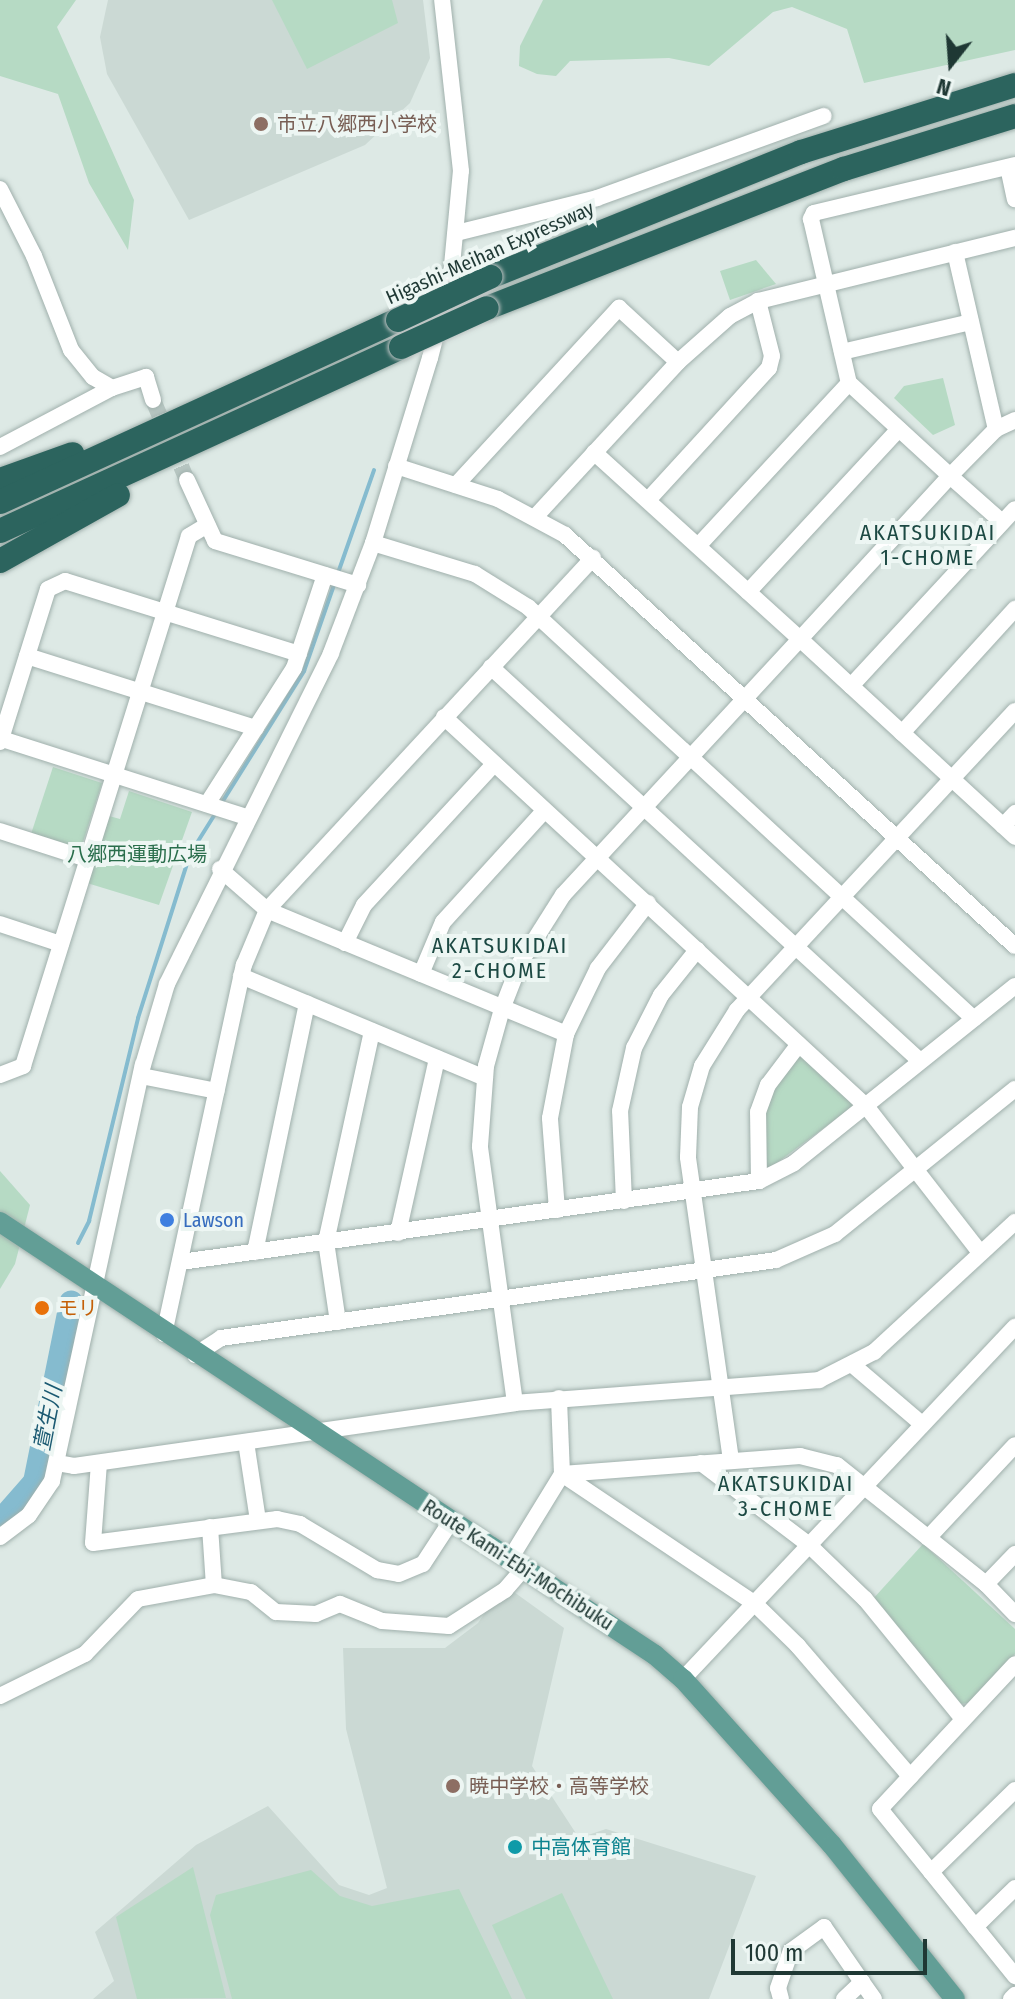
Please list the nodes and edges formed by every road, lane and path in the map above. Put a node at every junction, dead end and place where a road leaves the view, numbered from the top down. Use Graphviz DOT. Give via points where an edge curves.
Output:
graph roads {
  1 [pos="442,0"];
  2 [pos="1015,85"];
  3 [pos="824,116"];
  4 [pos="1015,116"];
  5 [pos="1011,166"];
  6 [pos="0,189"];
  7 [pos="1015,199"];
  8 [pos="456,233"];
  9 [pos="1015,238"];
  10 [pos="955,252"];
  11 [pos="826,283"];
  12 [pos="758,301"];
  13 [pos="971,322"];
  14 [pos="842,352"];
  15 [pos="678,362"];
  16 [pos="296,368"];
  17 [pos="849,383"];
  18 [pos="112,388"];
  19 [pos="303,394"];
  20 [pos="153,400"];
  21 [pos="1015,420"];
  22 [pos="899,429"];
  23 [pos="996,429"];
  24 [pos="0,447"];
  25 [pos="594,452"];
  26 [pos="396,466"];
  27 [pos="950,476"];
  28 [pos="0,480"];
  29 [pos="187,480"];
  30 [pos="456,485"];
  31 [pos="648,500"];
  32 [pos="0,502"];
  33 [pos="1015,509"];
  34 [pos="536,516"];
  35 [pos="1002,522"];
  36 [pos="207,525"];
  37 [pos="0,531"];
  38 [pos="373,543"];
  39 [pos="698,546"];
  40 [pos="593,558"];
  41 [pos="0,561"];
  42 [pos="339,580"];
  43 [pos="748,592"];
  44 [pos="1015,609"];
  45 [pos="165,613"];
  46 [pos="538,616"];
  47 [pos="800,639"];
  48 [pos="299,654"];
  49 [pos="27,656"];
  50 [pos="491,667"];
  51 [pos="851,686"];
  52 [pos="140,692"];
  53 [pos="745,697"];
  54 [pos="1015,711"];
  55 [pos="444,717"];
  56 [pos="256,728"];
  57 [pos="902,733"];
  58 [pos="1,740"];
  59 [pos="691,757"];
  60 [pos="494,764"];
  61 [pos="114,775"];
  62 [pos="952,779"];
  63 [pos="215,807"];
  64 [pos="644,807"];
  65 [pos="545,810"];
  66 [pos="1015,813"];
  67 [pos="246,817"];
  68 [pos="0,831"];
  69 [pos="1009,832"];
  70 [pos="896,837"];
  71 [pos="597,856"];
  72 [pos="87,859"];
  73 [pos="220,869"];
  74 [pos="842,896"];
  75 [pos="648,903"];
  76 [pos="267,910"];
  77 [pos="0,924"];
  78 [pos="345,943"];
  79 [pos="61,944"];
  80 [pos="1015,946"];
  81 [pos="795,947"];
  82 [pos="697,950"];
  83 [pos="421,974"];
  84 [pos="241,976"];
  85 [pos="1015,986"];
  86 [pos="749,997"];
  87 [pos="307,1003"];
  88 [pos="502,1009"];
  89 [pos="974,1019"];
  90 [pos="372,1031"];
  91 [pos="566,1034"];
  92 [pos="799,1044"];
  93 [pos="437,1058"];
  94 [pos="920,1061"];
  95 [pos="0,1075"];
  96 [pos="141,1076"];
  97 [pos="485,1078"];
  98 [pos="1015,1089"];
  99 [pos="217,1091"];
  100 [pos="866,1106"];
  101 [pos="916,1169"];
  102 [pos="759,1181"];
  103 [pos="693,1192"];
  104 [pos="624,1201"];
  105 [pos="557,1210"];
  106 [pos="488,1220"];
  107 [pos="0,1222"];
  108 [pos="1015,1222"];
  109 [pos="398,1233"];
  110 [pos="326,1242"];
  111 [pos="979,1251"];
  112 [pos="255,1252"];
  113 [pos="181,1262"];
  114 [pos="704,1271"];
  115 [pos="94,1288"];
  116 [pos="499,1299"];
  117 [pos="338,1322"];
  118 [pos="1015,1327"];
  119 [pos="164,1334"];
  120 [pos="195,1355"];
  121 [pos="854,1366"];
  122 [pos="721,1388"];
  123 [pos="559,1398"];
  124 [pos="515,1403"];
  125 [pos="922,1424"];
  126 [pos="311,1432"];
  127 [pos="246,1442"];
  128 [pos="1015,1445"];
  129 [pos="731,1460"];
  130 [pos="57,1463"];
  131 [pos="99,1463"];
  132 [pos="701,1463"];
  133 [pos="562,1474"];
  134 [pos="865,1484"];
  135 [pos="258,1520"];
  136 [pos="451,1521"];
  137 [pos="210,1527"];
  138 [pos="0,1537"];
  139 [pos="928,1538"];
  140 [pos="809,1545"];
  141 [pos="1015,1554"];
  142 [pos="517,1564"];
  143 [pos="986,1584"];
  144 [pos="214,1585"];
  145 [pos="754,1603"];
  146 [pos="1015,1614"];
  147 [pos="1015,1664"];
  148 [pos="683,1679"];
  149 [pos="0,1696"];
  150 [pos="963,1719"];
  151 [pos="910,1776"];
  152 [pos="1015,1790"];
  153 [pos="931,1872"];
  154 [pos="1015,1888"];
  155 [pos="975,1927"];
  156 [pos="1015,1976"];
  157 [pos="862,1982"];
  158 [pos="781,1999"];
  159 [pos="844,1999"];
  160 [pos="874,1999"];
  161 [pos="955,1999"];
  1 -- 8 [label="street" via="460,141"];
  2 -- 16 [label="highway, Higashi-Meihan Expressway, bridge" via="801,152 490,277"];
  3 -- 8 [label="street" via="597,198"];
  4 -- 19 [label="highway, bridge" via="829,174 487,308"];
  5 -- 7 [label="street"];
  5 -- 11 [label="street" via="814,213"];
  6 -- 18 [label="street" via="34,256 71,350 93,377"];
  8 -- 26 [label="street" via="441,317"];
  9 -- 10 [label="street"];
  10 -- 11 [label="street"];
  10 -- 13 [label="street"];
  11 -- 12 [label="street"];
  11 -- 14 [label="street"];
  12 -- 15 [label="street" via="713,328"];
  12 -- 31 [label="street" via="772,356 769,368"];
  13 -- 14 [label="street"];
  13 -- 23 [label="street"];
  14 -- 17 [label="street"];
  15 -- 25 [label="street"];
  15 -- 30 [label="street" via="619,308"];
  16 -- 28 [label="highway"];
  16 -- 32 [label="highway, Higashi-Meihan Expressway"];
  17 -- 22 [label="street"];
  17 -- 39 [label="street"];
  18 -- 20 [label="street" via="146,377"];
  18 -- 24 [label="street"];
  19 -- 37 [label="highway"];
  19 -- 41 [label="highway"];
  21 -- 23 [label="street"];
  22 -- 27 [label="street"];
  22 -- 43 [label="street"];
  23 -- 27 [label="street"];
  25 -- 31 [label="street"];
  25 -- 34 [label="street"];
  26 -- 30 [label="street"];
  26 -- 38 [label="street"];
  27 -- 35 [label="street"];
  27 -- 47 [label="street"];
  29 -- 36 [label="street"];
  30 -- 34 [label="street"];
  31 -- 39 [label="street"];
  33 -- 35 [label="street"];
  34 -- 40 [label="street"];
  35 -- 51 [label="street"];
  36 -- 42 [label="street" via="215,541"];
  36 -- 45 [label="street" via="189,536"];
  38 -- 42 [label="street"];
  38 -- 46 [label="street" via="475,574"];
  39 -- 43 [label="street"];
  40 -- 46 [label="street"];
  40 -- 53 [label="street"];
  42 -- 48 [label="street"];
  42 -- 67 [label="street" via="331,653"];
  43 -- 47 [label="street"];
  44 -- 57 [label="street"];
  45 -- 48 [label="street"];
  45 -- 49 [label="street" via="65,581 48,589"];
  45 -- 52 [label="street"];
  46 -- 50 [label="street"];
  46 -- 59 [label="street"];
  47 -- 51 [label="street"];
  47 -- 53 [label="street"];
  48 -- 56 [label="street"];
  49 -- 52 [label="street"];
  49 -- 58 [label="street"];
  50 -- 55 [label="street"];
  50 -- 64 [label="street"];
  51 -- 57 [label="street"];
  52 -- 56 [label="street"];
  52 -- 61 [label="street"];
  53 -- 59 [label="street"];
  53 -- 70 [label="street"];
  54 -- 62 [label="street"];
  55 -- 60 [label="street"];
  55 -- 76 [label="street"];
  56 -- 63 [label="street"];
  57 -- 62 [label="street"];
  58 -- 61 [label="street"];
  59 -- 64 [label="street"];
  59 -- 74 [label="street"];
  60 -- 65 [label="street"];
  60 -- 78 [label="street" via="364,905"];
  61 -- 63 [label="street"];
  61 -- 72 [label="street"];
  62 -- 69 [label="street"];
  62 -- 70 [label="street"];
  63 -- 67 [label="street"];
  64 -- 71 [label="street"];
  64 -- 81 [label="street"];
  65 -- 71 [label="street"];
  65 -- 83 [label="street" via="439,927"];
  66 -- 69 [label="street"];
  67 -- 73 [label="street"];
  68 -- 72 [label="street"];
  70 -- 74 [label="street"];
  70 -- 80 [label="street"];
  71 -- 75 [label="street"];
  71 -- 88 [label="street" via="533,941"];
  72 -- 79 [label="street"];
  73 -- 76 [label="street"];
  73 -- 96 [label="street" via="167,984"];
  74 -- 81 [label="street"];
  74 -- 89 [label="street"];
  75 -- 82 [label="street"];
  75 -- 91 [label="street" via="598,968"];
  76 -- 78 [label="street"];
  76 -- 84 [label="street"];
  77 -- 79 [label="street"];
  78 -- 83 [label="street"];
  79 -- 95 [label="street" via="23,1066"];
  81 -- 86 [label="street"];
  81 -- 94 [label="street"];
  82 -- 86 [label="street"];
  82 -- 104 [label="street" via="661,995 634,1048 620,1111"];
  83 -- 88 [label="street"];
  84 -- 87 [label="street"];
  84 -- 99 [label="street"];
  85 -- 89 [label="street"];
  86 -- 92 [label="street"];
  86 -- 103 [label="street" via="715,1041 694,1088 687,1144"];
  87 -- 90 [label="street"];
  87 -- 112 [label="street"];
  88 -- 91 [label="street"];
  88 -- 97 [label="street"];
  89 -- 94 [label="street"];
  90 -- 93 [label="street"];
  90 -- 110 [label="street"];
  91 -- 105 [label="street" via="549,1137"];
  92 -- 100 [label="street"];
  92 -- 102 [label="street" via="768,1085 758,1112"];
  93 -- 97 [label="street"];
  93 -- 109 [label="street"];
  94 -- 100 [label="street"];
  96 -- 99 [label="street"];
  96 -- 115 [label="street"];
  97 -- 106 [label="street" via="480,1146"];
  98 -- 101 [label="street"];
  99 -- 113 [label="street"];
  100 -- 101 [label="street"];
  100 -- 102 [label="street" via="794,1163"];
  101 -- 111 [label="street"];
  101 -- 114 [label="street" via="809,1248 762,1263"];
  102 -- 103 [label="street"];
  103 -- 104 [label="street"];
  103 -- 114 [label="street"];
  104 -- 105 [label="street"];
  105 -- 106 [label="street"];
  106 -- 109 [label="street"];
  106 -- 116 [label="street"];
  107 -- 115 [label="main road, Route Kami-Ebi-Mochibuku"];
  108 -- 111 [label="street"];
  109 -- 110 [label="street"];
  110 -- 112 [label="street"];
  110 -- 117 [label="street"];
  111 -- 121 [label="street"];
  112 -- 113 [label="street"];
  113 -- 119 [label="street"];
  114 -- 116 [label="street"];
  114 -- 122 [label="street"];
  115 -- 119 [label="main road, Route Kami-Ebi-Mochibuku"];
  115 -- 130 [label="street"];
  116 -- 117 [label="street"];
  116 -- 124 [label="street"];
  117 -- 120 [label="street" via="221,1338"];
  118 -- 125 [label="street"];
  119 -- 120 [label="main road, Route Kami-Ebi-Mochibuku"];
  120 -- 126 [label="main road, Route Kami-Ebi-Mochibuku"];
  121 -- 122 [label="street" via="800,1383"];
  121 -- 125 [label="street"];
  122 -- 123 [label="street"];
  122 -- 129 [label="street"];
  123 -- 124 [label="street"];
  123 -- 133 [label="street"];
  124 -- 126 [label="street"];
  125 -- 134 [label="street"];
  126 -- 127 [label="street"];
  126 -- 136 [label="main road, Route Kami-Ebi-Mochibuku"];
  127 -- 131 [label="street"];
  127 -- 135 [label="street"];
  128 -- 139 [label="street"];
  129 -- 132 [label="street"];
  129 -- 134 [label="street" via="811,1457 837,1465"];
  130 -- 131 [label="street"];
  130 -- 138 [label="street" via="38,1505"];
  131 -- 137 [label="street" via="93,1543"];
  132 -- 133 [label="street"];
  132 -- 140 [label="street"];
  133 -- 142 [label="street"];
  133 -- 145 [label="street"];
  134 -- 139 [label="street"];
  134 -- 140 [label="street"];
  135 -- 136 [label="street" via="300,1524 368,1566 399,1574 423,1564"];
  135 -- 137 [label="street"];
  136 -- 142 [label="main road, Route Kami-Ebi-Mochibuku"];
  137 -- 144 [label="street"];
  139 -- 143 [label="street"];
  140 -- 145 [label="street"];
  140 -- 150 [label="street" via="865,1599"];
  141 -- 143 [label="street"];
  142 -- 144 [label="street" via="505,1590 449,1626 382,1621 340,1604 316,1614 276,1612 251,1592"];
  142 -- 148 [label="main road, Route Kami-Ebi-Mochibuku" via="627,1634"];
  143 -- 146 [label="street"];
  144 -- 149 [label="street" via="138,1599 85,1654"];
  145 -- 148 [label="street"];
  145 -- 151 [label="street"];
  147 -- 150 [label="street"];
  148 -- 161 [label="main road, Route Kami-Ebi-Mochibuku" via="832,1845"];
  150 -- 151 [label="street"];
  151 -- 153 [label="street" via="880,1809"];
  152 -- 153 [label="street"];
  153 -- 155 [label="street"];
  154 -- 155 [label="street"];
  155 -- 156 [label="street"];
  157 -- 158 [label="street" via="824,1927 791,1951 778,1988"];
  157 -- 159 [label="street"];
  157 -- 160 [label="street"];
}
